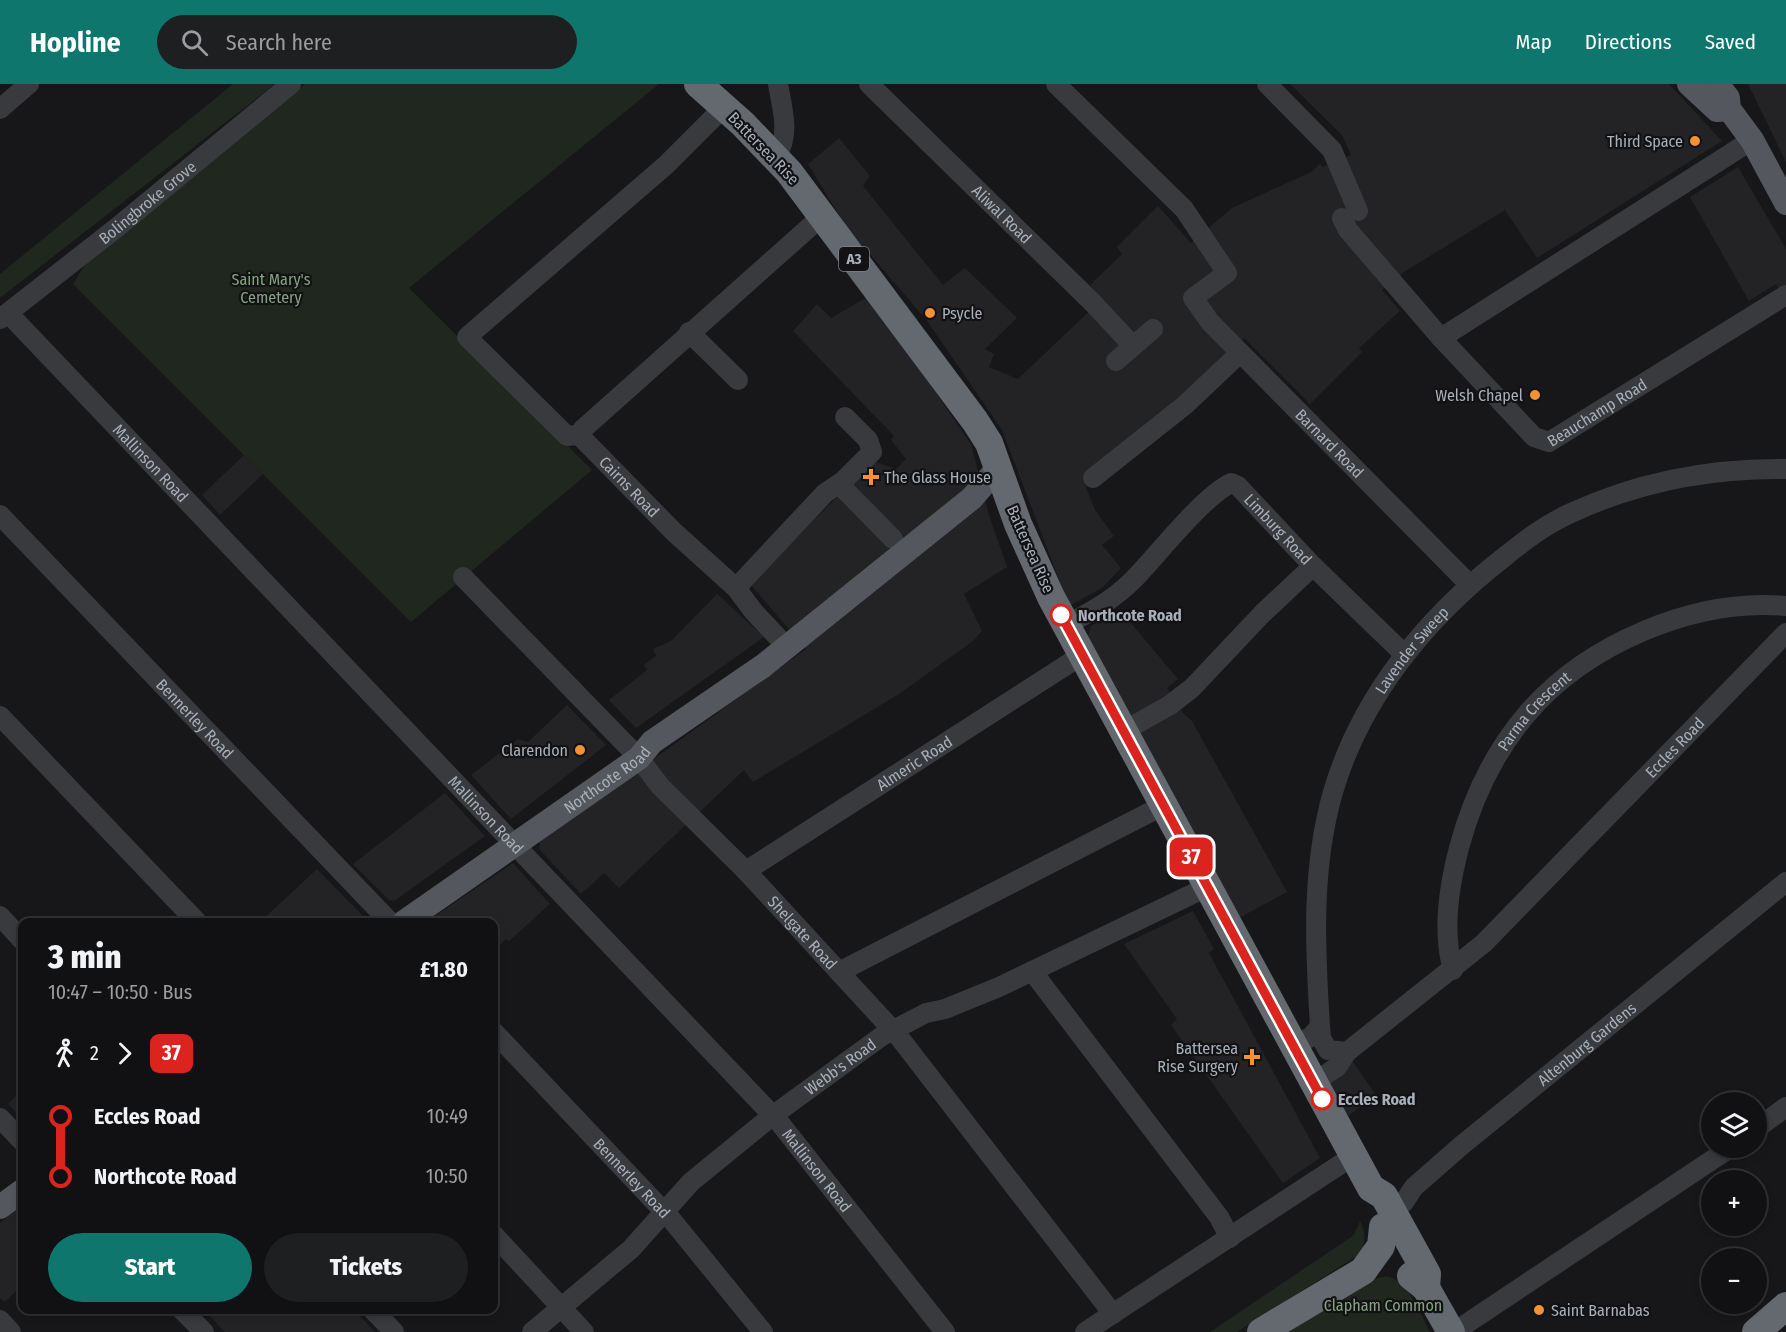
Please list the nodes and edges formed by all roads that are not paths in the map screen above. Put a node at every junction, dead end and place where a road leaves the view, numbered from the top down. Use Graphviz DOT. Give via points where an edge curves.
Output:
graph roads {
  1 [pos="291,84"];
  2 [pos="698,84"];
  3 [pos="778,84"];
  4 [pos="868,84"];
  5 [pos="1056,84"];
  6 [pos="1267,84"];
  7 [pos="1689,84"];
  8 [pos="1717,84"];
  9 [pos="18,88"];
  10 [pos="724,107"];
  11 [pos="0,109"];
  12 [pos="1729,109"];
  13 [pos="1752,141"];
  14 [pos="776,157"];
  15 [pos="1786,203"];
  16 [pos="822,216"];
  17 [pos="1786,295"];
  18 [pos="4,316"];
  19 [pos="1153,329"];
  20 [pos="689,332"];
  21 [pos="1441,338"];
  22 [pos="1133,346"];
  23 [pos="1239,354"];
  24 [pos="1116,361"];
  25 [pos="738,381"];
  26 [pos="845,417"];
  27 [pos="579,435"];
  28 [pos="997,469"];
  29 [pos="1786,469"];
  30 [pos="1093,478"];
  31 [pos="839,484"];
  32 [pos="0,515"];
  33 [pos="892,539"];
  34 [pos="1313,566"];
  35 [pos="463,577"];
  36 [pos="1470,585"];
  37 [pos="736,588"];
  38 [pos="1786,606"];
  39 [pos="1066,625"];
  40 [pos="1786,633"];
  41 [pos="787,647"];
  42 [pos="1404,654"];
  43 [pos="1082,655"];
  44 [pos="0,716"];
  45 [pos="1124,731"];
  46 [pos="639,758"];
  47 [pos="1164,805"];
  48 [pos="515,844"];
  49 [pos="746,871"];
  50 [pos="1786,882"];
  51 [pos="1207,887"];
  52 [pos="0,916"];
  53 [pos="193,918"];
  54 [pos="386,918"];
  55 [pos="410,918"];
  56 [pos="18,936"];
  57 [pos="1453,970"];
  58 [pos="1032,971"];
  59 [pos="839,972"];
  60 [pos="1320,1026"];
  61 [pos="893,1030"];
  62 [pos="498,1036"];
  63 [pos="1293,1047"];
  64 [pos="1347,1052"];
  65 [pos="1313,1083"];
  66 [pos="1786,1107"];
  67 [pos="772,1116"];
  68 [pos="0,1118"];
  69 [pos="1767,1121"];
  70 [pos="18,1137"];
  71 [pos="1353,1155"];
  72 [pos="1715,1158"];
  73 [pos="18,1194"];
  74 [pos="0,1207"];
  75 [pos="664,1212"];
  76 [pos="1388,1219"];
  77 [pos="1230,1238"];
  78 [pos="498,1239"];
  79 [pos="1416,1266"];
  80 [pos="1363,1271"];
  81 [pos="1786,1306"];
  82 [pos="562,1308"];
  83 [pos="186,1314"];
  84 [pos="377,1314"];
  85 [pos="1113,1314"];
  86 [pos="0,1320"];
  87 [pos="11,1332"];
  88 [pos="204,1332"];
  89 [pos="394,1332"];
  90 [pos="532,1332"];
  91 [pos="584,1332"];
  92 [pos="763,1332"];
  93 [pos="945,1332"];
  94 [pos="1085,1332"];
  95 [pos="1261,1332"];
  96 [pos="1453,1332"];
  97 [pos="1756,1332"];
  1 -- 18 [label="street, Bolingbroke Grove"];
  2 -- 10 [label="highway, Battersea Rise / A3"];
  3 -- 14 [label="street" via="784,141"];
  4 -- 22 [label="street, Aliwal Road"];
  5 -- 23 [label="street, Barnard Road" via="1184,209 1227,273 1193,298"];
  6 -- 21 [label="street, Beauchamp Road" via="1332,150 1350,214 1348,230"];
  7 -- 12 [label="main road" via="1717,110"];
  8 -- 12 [label="main road" via="1728,98"];
  9 -- 11 [label="street"];
  10 -- 14 [label="highway, Battersea Rise / A3"];
  10 -- 27 [label="street, Cairns Road" via="666,165 466,337 567,436"];
  12 -- 13 [label="main road"];
  13 -- 15 [label="main road"];
  13 -- 21 [label="street"];
  14 -- 16 [label="highway, Battersea Rise / A3"];
  16 -- 20 [label="street"];
  16 -- 28 [label="highway, Battersea Rise / A3" via="975,421 989,443"];
  17 -- 21 [label="street, Beauchamp Road" via="1549,442 1534,437"];
  18 -- 48 [label="street, Mallinson Road"];
  19 -- 22 [label="street"];
  20 -- 25 [label="street"];
  20 -- 27 [label="street"];
  22 -- 24 [label="street"];
  23 -- 30 [label="street" via="1185,405"];
  23 -- 36 [label="street, Barnard Road"];
  26 -- 31 [label="street" via="868,440 872,452"];
  27 -- 37 [label="street, Cairns Road" via="674,532"];
  28 -- 39 [label="highway, Battersea Rise / A3" via="1031,555"];
  28 -- 41 [label="main road, Northcote Road" via="980,491"];
  29 -- 36 [label="street, Lavender Sweep" via="1697,473 1610,497 1544,528"];
  31 -- 33 [label="street"];
  31 -- 37 [label="street" via="825,493"];
  32 -- 54 [label="street, Bennerley Road"];
  34 -- 39 [label="street, Limburg Road" via="1231,483 1207,502 1130,582"];
  34 -- 42 [label="street, Limburg Road"];
  34 -- 45 [label="street" via="1254,621 1192,688"];
  35 -- 46 [label="street, Shelgate Road"];
  36 -- 42 [label="street, Lavender Sweep"];
  37 -- 41 [label="street, Cairns Road"];
  38 -- 57 [label="street, Parma Crescent" via="1722,608 1678,618 1636,634 1585,664 1527,714 1489,769 1464,829 1453,869 1449,906"];
  39 -- 43 [label="highway, Battersea Rise / A3"];
  40 -- 57 [label="street, Eccles Road" via="1515,912"];
  41 -- 46 [label="main road, Northcote Road" via="652,742"];
  42 -- 60 [label="street, Lavender Sweep" via="1364,717 1340,773 1328,814 1314,910"];
  43 -- 45 [label="highway, Battersea Rise / A3"];
  43 -- 49 [label="street, Almeric Road"];
  44 -- 53 [label="street"];
  45 -- 47 [label="highway, Battersea Rise / A3"];
  46 -- 48 [label="main road, Northcote Road"];
  46 -- 49 [label="street, Shelgate Road" via="660,786"];
  47 -- 51 [label="highway, Battersea Rise / A3"];
  47 -- 59 [label="street"];
  48 -- 55 [label="main road, Northcote Road"];
  48 -- 67 [label="street, Mallinson Road"];
  49 -- 59 [label="street, Shelgate Road"];
  50 -- 76 [label="street, Altenburg Gardens" via="1462,1145 1414,1187"];
  51 -- 58 [label="street, Webb's Road"];
  51 -- 63 [label="highway, Battersea Rise / A3"];
  52 -- 56 [label="street"];
  57 -- 64 [label="street, Eccles Road"];
  58 -- 61 [label="street, Webb's Road"];
  58 -- 77 [label="street" via="1219,1217"];
  59 -- 61 [label="street, Shelgate Road"];
  60 -- 63 [label="street"];
  60 -- 64 [label="street" via="1328,1050"];
  61 -- 67 [label="street, Webb's Road"];
  61 -- 85 [label="street, Shelgate Road"];
  62 -- 75 [label="street, Bennerley Road"];
  63 -- 65 [label="highway, Battersea Rise / A3"];
  64 -- 65 [label="street, Eccles Road" via="1337,1067"];
  65 -- 71 [label="highway, Battersea Rise / A3"];
  66 -- 69 [label="street"];
  67 -- 75 [label="street, Webb's Road" via="691,1182"];
  67 -- 93 [label="street, Mallinson Road"];
  68 -- 70 [label="street"];
  71 -- 76 [label="highway, Battersea Rise / A3" via="1371,1188 1384,1196"];
  71 -- 77 [label="street"];
  72 -- 96 [label="street"];
  73 -- 74 [label="main road"];
  75 -- 82 [label="street, Webb's Road" via="631,1249"];
  75 -- 92 [label="street, Bennerley Road"];
  76 -- 79 [label="highway, Battersea Rise / A3"];
  76 -- 80 [label="highway" via="1381,1245"];
  77 -- 85 [label="street"];
  78 -- 82 [label="street"];
  79 -- 80 [label="highway"];
  79 -- 96 [label="highway, A3"];
  80 -- 95 [label="highway"];
  81 -- 97 [label="highway"];
  82 -- 90 [label="street, Webb's Road"];
  82 -- 91 [label="street"];
  83 -- 88 [label="street"];
  84 -- 89 [label="street"];
  85 -- 94 [label="street"];
  86 -- 87 [label="street"];
}
